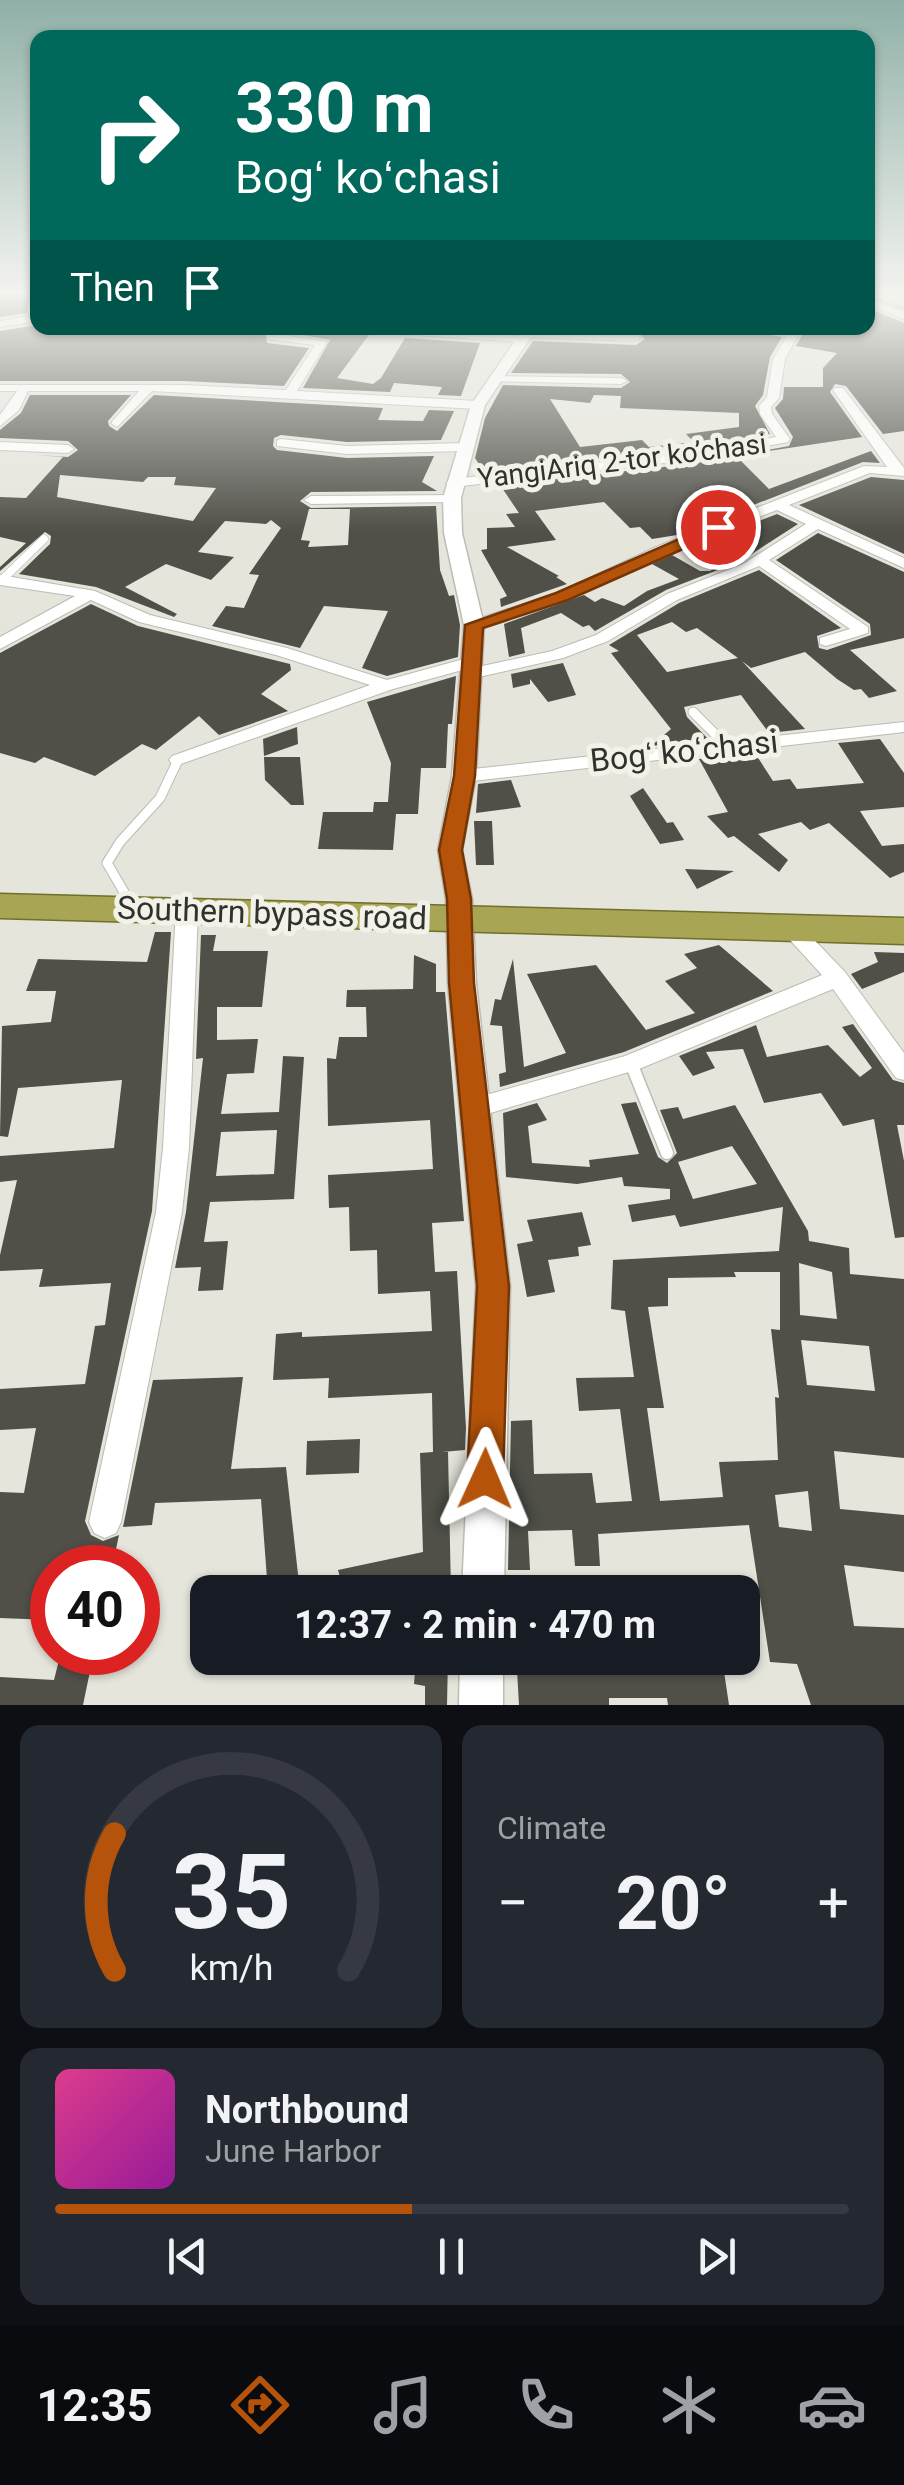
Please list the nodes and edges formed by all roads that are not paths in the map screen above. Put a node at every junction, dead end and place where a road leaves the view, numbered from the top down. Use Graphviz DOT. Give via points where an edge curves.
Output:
graph roads {
  1 [pos="303,373"];
  2 [pos="498,373"];
  3 [pos="777,373"];
  4 [pos="494,379"];
  5 [pos="621,381"];
  6 [pos="25,386"];
  7 [pos="0,388"];
  8 [pos="149,388"];
  9 [pos="839,390"];
  10 [pos="290,393"];
  11 [pos="478,406"];
  12 [pos="0,422"];
  13 [pos="117,423"];
  14 [pos="280,443"];
  15 [pos="0,446"];
  16 [pos="464,446"];
  17 [pos="68,449"];
  18 [pos="900,471"];
  19 [pos="452,490"];
  20 [pos="311,500"];
  21 [pos="776,504"];
  22 [pos="817,523"];
  23 [pos="44,539"];
  24 [pos="760,560"];
  25 [pos="904,564"];
  26 [pos="1,580"];
  27 [pos="90,594"];
  28 [pos="474,625"];
  29 [pos="826,640"];
  30 [pos="0,644"];
  31 [pos="471,668"];
  32 [pos="387,685"];
  33 [pos="692,712"];
  34 [pos="904,727"];
  35 [pos="726,746"];
  36 [pos="178,760"];
  37 [pos="464,776"];
  38 [pos="0,889"];
  39 [pos="124,892"];
  40 [pos="0,906"];
  41 [pos="187,909"];
  42 [pos="458,909"];
  43 [pos="904,913"];
  44 [pos="790,928"];
  45 [pos="904,931"];
  46 [pos="836,978"];
  47 [pos="630,1063"];
  48 [pos="904,1071"];
  49 [pos="477,1107"];
  50 [pos="667,1153"];
  51 [pos="105,1522"];
  52 [pos="484,1575"];
  53 [pos="482,1675"];
  54 [pos="481,1705"];
  1 -- 10 [label="street"];
  2 -- 4 [label="street"];
  3 -- 19 [label="street, YangiАriq 2-tor koʼchasi" via="766,414 784,439"];
  4 -- 5 [label="street"];
  4 -- 11 [label="street"];
  6 -- 7 [label="street"];
  6 -- 8 [label="street"];
  6 -- 12 [label="street"];
  8 -- 10 [label="street"];
  8 -- 13 [label="street"];
  9 -- 18 [label="street"];
  10 -- 11 [label="street"];
  11 -- 16 [label="street"];
  14 -- 16 [label="street" via="347,450"];
  15 -- 17 [label="street"];
  16 -- 19 [label="street"];
  18 -- 21 [label="street" via="868,470"];
  19 -- 20 [label="street"];
  19 -- 28 [label="street" via="453,533"];
  21 -- 22 [label="street"];
  21 -- 28 [label="street" via="562,596"];
  22 -- 24 [label="street"];
  22 -- 25 [label="street"];
  23 -- 26 [label="lane"];
  24 -- 29 [label="street" via="862,630"];
  24 -- 31 [label="street" via="672,597 602,638 556,655"];
  26 -- 27 [label="street"];
  27 -- 30 [label="street"];
  27 -- 32 [label="street" via="144,618"];
  28 -- 31 [label="street"];
  31 -- 32 [label="street"];
  31 -- 37 [label="street"];
  32 -- 36 [label="street"];
  33 -- 35 [label="lane"];
  34 -- 35 [label="street, Bogʻ koʻchasi"];
  35 -- 37 [label="street, Bogʻ koʻchasi"];
  36 -- 39 [label="lane" via="169,787 114,845 107,862"];
  37 -- 42 [label="street" via="450,850"];
  38 -- 39 [label="highway, Southern bypass road"];
  39 -- 42 [label="highway, Southern bypass road"];
  40 -- 41 [label="highway, Southern bypass road"];
  41 -- 42 [label="highway, Southern bypass road"];
  41 -- 51 [label="street" via="168,1212"];
  42 -- 43 [label="highway, Southern bypass road"];
  42 -- 44 [label="highway, Southern bypass road"];
  42 -- 49 [label="street"];
  44 -- 45 [label="highway, Southern bypass road"];
  44 -- 46 [label="street"];
  46 -- 47 [label="street"];
  46 -- 48 [label="street"];
  47 -- 49 [label="street"];
  47 -- 50 [label="lane"];
  49 -- 52 [label="street" via="493,1286"];
  53 -- 54 [label="street"];
}
